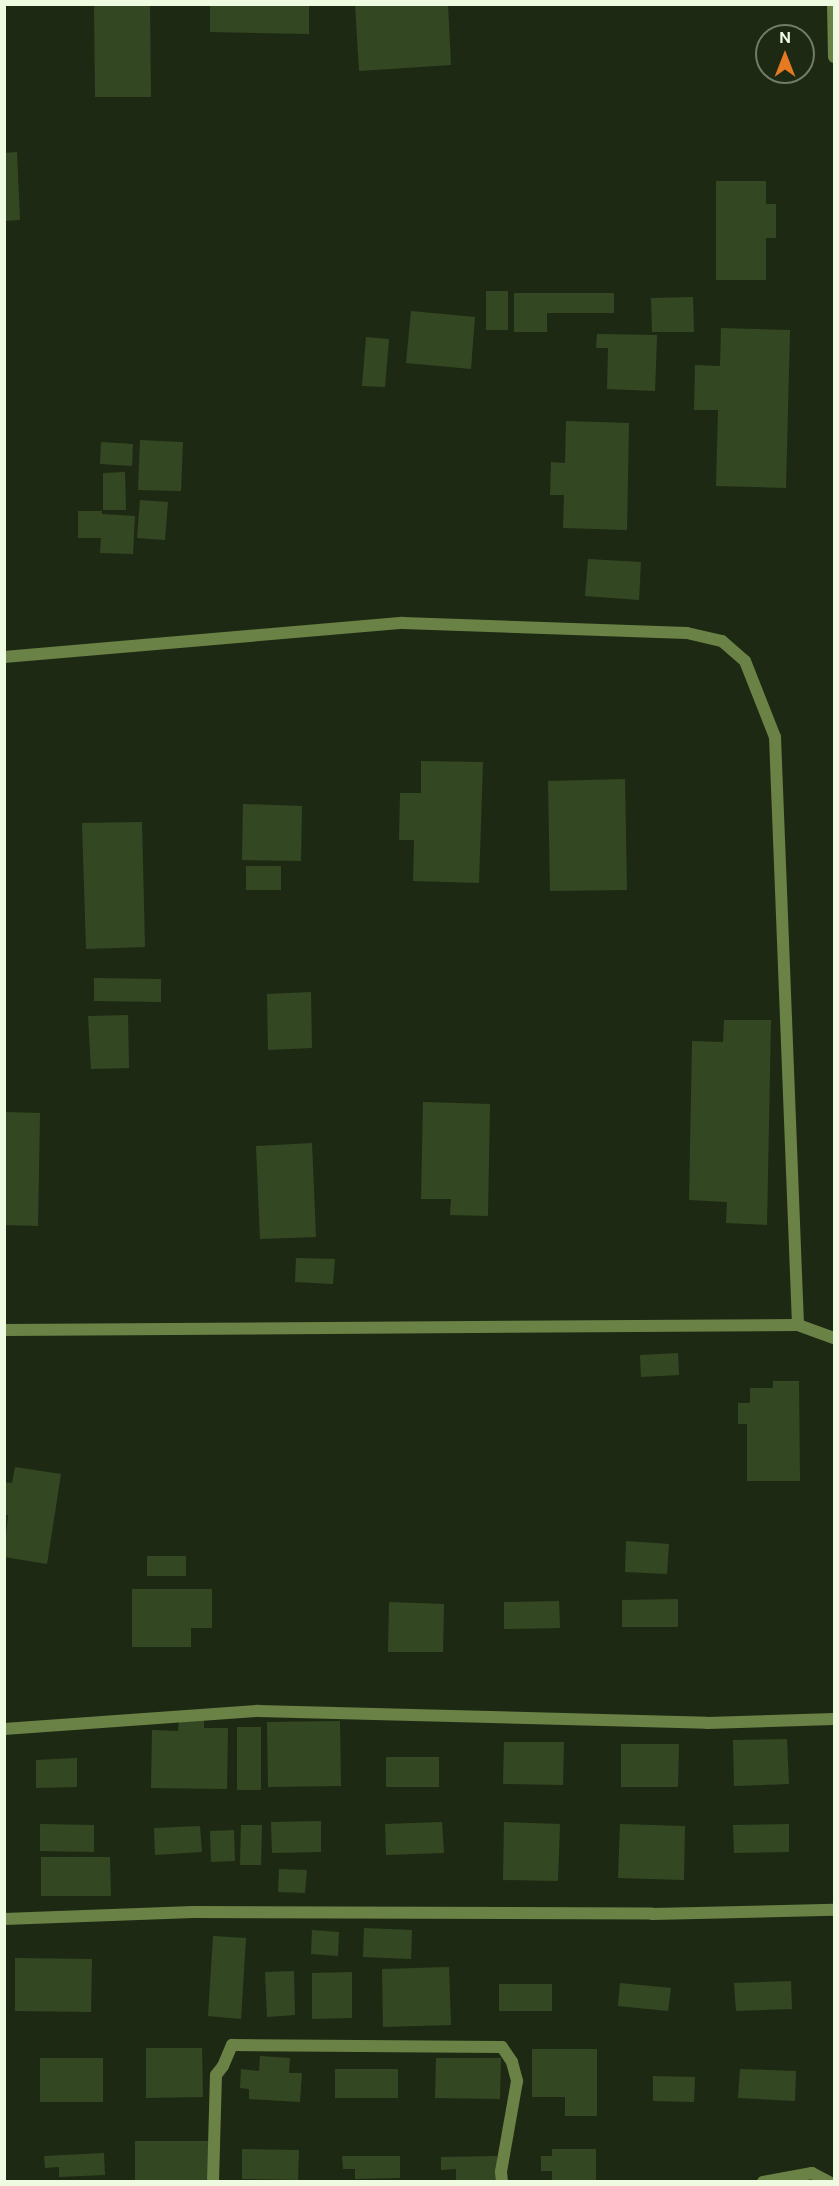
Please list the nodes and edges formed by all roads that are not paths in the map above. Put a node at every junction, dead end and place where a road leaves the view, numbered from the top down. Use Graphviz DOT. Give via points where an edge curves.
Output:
graph roads {
  1 [pos="833,4"];
  2 [pos="834,57"];
  3 [pos="4,657"];
  4 [pos="798,1325"];
  5 [pos="4,1330"];
  6 [pos="834,1338"];
  7 [pos="834,1719"];
  8 [pos="4,1729"];
  9 [pos="834,1910"];
  10 [pos="4,1919"];
  11 [pos="213,2181"];
  12 [pos="502,2181"];
  13 [pos="764,2181"];
  14 [pos="829,2181"];
  1 -- 2 [label="street"];
  3 -- 4 [label="street" via="403,623 687,633 722,641 745,661 775,737"];
  4 -- 5 [label="street"];
  4 -- 6 [label="street"];
  7 -- 8 [label="street" via="707,1723 258,1711"];
  9 -- 10 [label="street" via="652,1914 193,1912"];
  11 -- 12 [label="street" via="216,2074 232,2045 502,2047 512,2062 517,2081"];
  13 -- 14 [label="street" via="812,2173"];
}
